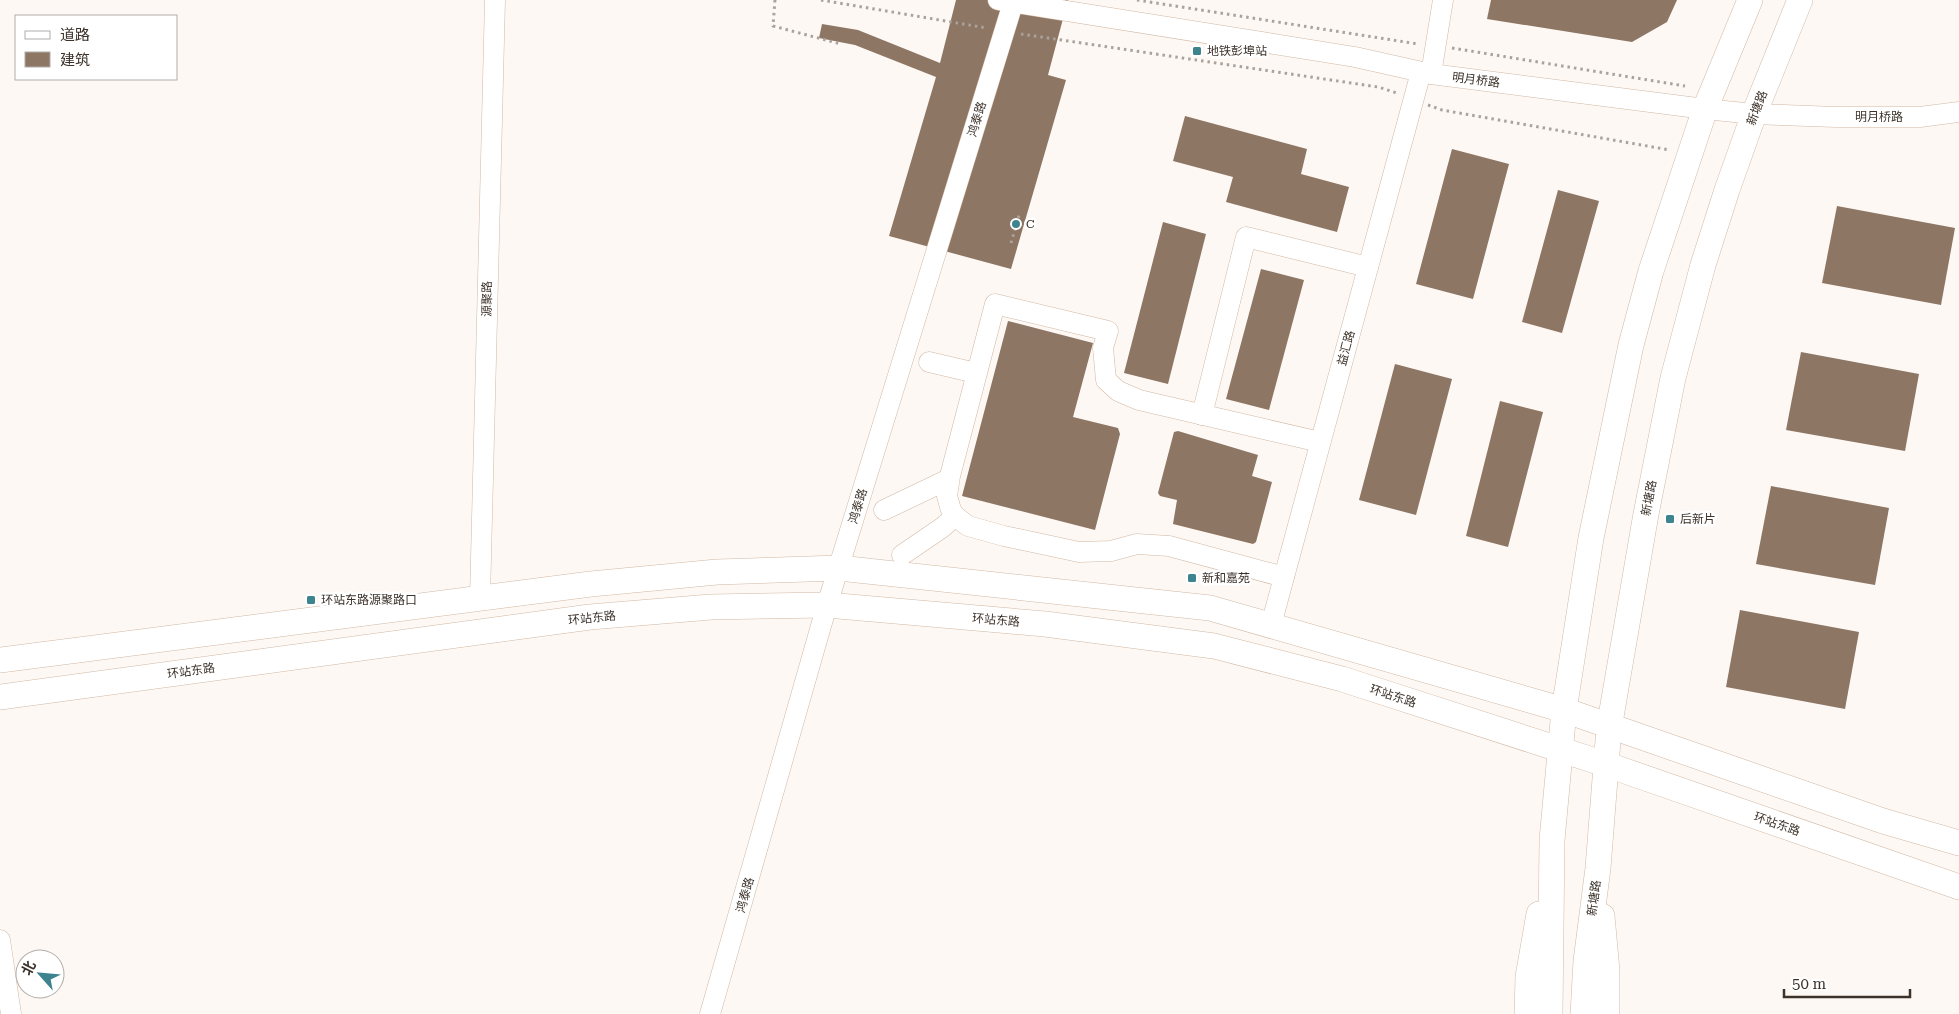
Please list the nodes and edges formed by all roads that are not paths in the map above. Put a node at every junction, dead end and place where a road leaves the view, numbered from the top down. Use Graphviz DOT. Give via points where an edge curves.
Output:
graph roads {
  1 [pos="495,0"];
  2 [pos="1443,0"];
  3 [pos="1750,0"];
  4 [pos="1800,0"];
  5 [pos="1008,1"];
  6 [pos="1426,73"];
  7 [pos="1705,109"];
  8 [pos="1959,112"];
  9 [pos="1754,114"];
  10 [pos="1368,267"];
  11 [pos="929,362"];
  12 [pos="976,373"];
  13 [pos="1202,415"];
  14 [pos="1320,442"];
  15 [pos="949,479"];
  16 [pos="884,510"];
  17 [pos="955,516"];
  18 [pos="902,555"];
  19 [pos="839,568"];
  20 [pos="1284,577"];
  21 [pos="480,598"];
  22 [pos="827,605"];
  23 [pos="1271,625"];
  24 [pos="0,660"];
  25 [pos="0,697"];
  26 [pos="1564,710"];
  27 [pos="1609,728"];
  28 [pos="1561,750"];
  29 [pos="1605,764"];
  30 [pos="1552,840"];
  31 [pos="1959,843"];
  32 [pos="1598,868"];
  33 [pos="1959,887"];
  34 [pos="0,940"];
  35 [pos="713,1005"];
  36 [pos="12,1014"];
  37 [pos="1527,1014"];
  38 [pos="1550,1014"];
  39 [pos="1583,1014"];
  40 [pos="1606,1014"];
  1 -- 21 [label="street, 源聚路"];
  2 -- 6 [label="street, 益汇路"];
  3 -- 7 [label="main road"];
  4 -- 9 [label="main road, 新塘路"];
  5 -- 6 [label="street, 明月桥路" via="1355,57"];
  5 -- 19 [label="street, 鸿泰路" via="1004,31"];
  6 -- 7 [label="street, 明月桥路"];
  6 -- 10 [label="street, 益汇路" via="1414,100"];
  7 -- 9 [label="street, 明月桥路"];
  7 -- 26 [label="main road" via="1651,271 1631,345 1591,538"];
  8 -- 9 [label="street, 明月桥路" via="1920,117"];
  9 -- 27 [label="main road, 新塘路" via="1703,265 1673,378"];
  10 -- 13 [label="street" via="1246,237"];
  10 -- 14 [label="street, 益汇路"];
  11 -- 12 [label="street"];
  12 -- 13 [label="street" via="994,304 1108,331 1103,348 1106,380 1118,391 1139,400"];
  12 -- 15 [label="street"];
  13 -- 14 [label="street"];
  14 -- 20 [label="street, 益汇路"];
  15 -- 16 [label="street"];
  15 -- 17 [label="street" via="947,496"];
  17 -- 18 [label="street"];
  17 -- 20 [label="street" via="968,526 1079,552 1111,551 1137,544 1169,546"];
  19 -- 21 [label="main road" via="717,572"];
  19 -- 22 [label="street, 鸿泰路"];
  19 -- 23 [label="main road" via="1210,608"];
  20 -- 23 [label="street, 益汇路"];
  21 -- 24 [label="main road"];
  22 -- 25 [label="main road, 环站东路" via="710,607 590,617"];
  22 -- 28 [label="main road, 环站东路" via="1046,624 1214,646 1342,679"];
  22 -- 35 [label="street, 鸿泰路"];
  23 -- 26 [label="main road"];
  26 -- 27 [label="main road"];
  26 -- 28 [label="main road"];
  27 -- 29 [label="main road, 新塘路"];
  27 -- 31 [label="main road" via="1883,821"];
  28 -- 29 [label="main road, 环站东路"];
  28 -- 30 [label="main road"];
  29 -- 32 [label="main road, 新塘路"];
  29 -- 33 [label="main road, 环站东路"];
  30 -- 37 [label="main road" via="1528,977"];
  30 -- 38 [label="main road"];
  32 -- 39 [label="main road, 新塘路"];
  32 -- 40 [label="main road" via="1607,971"];
  34 -- 36 [label="street"];
}
